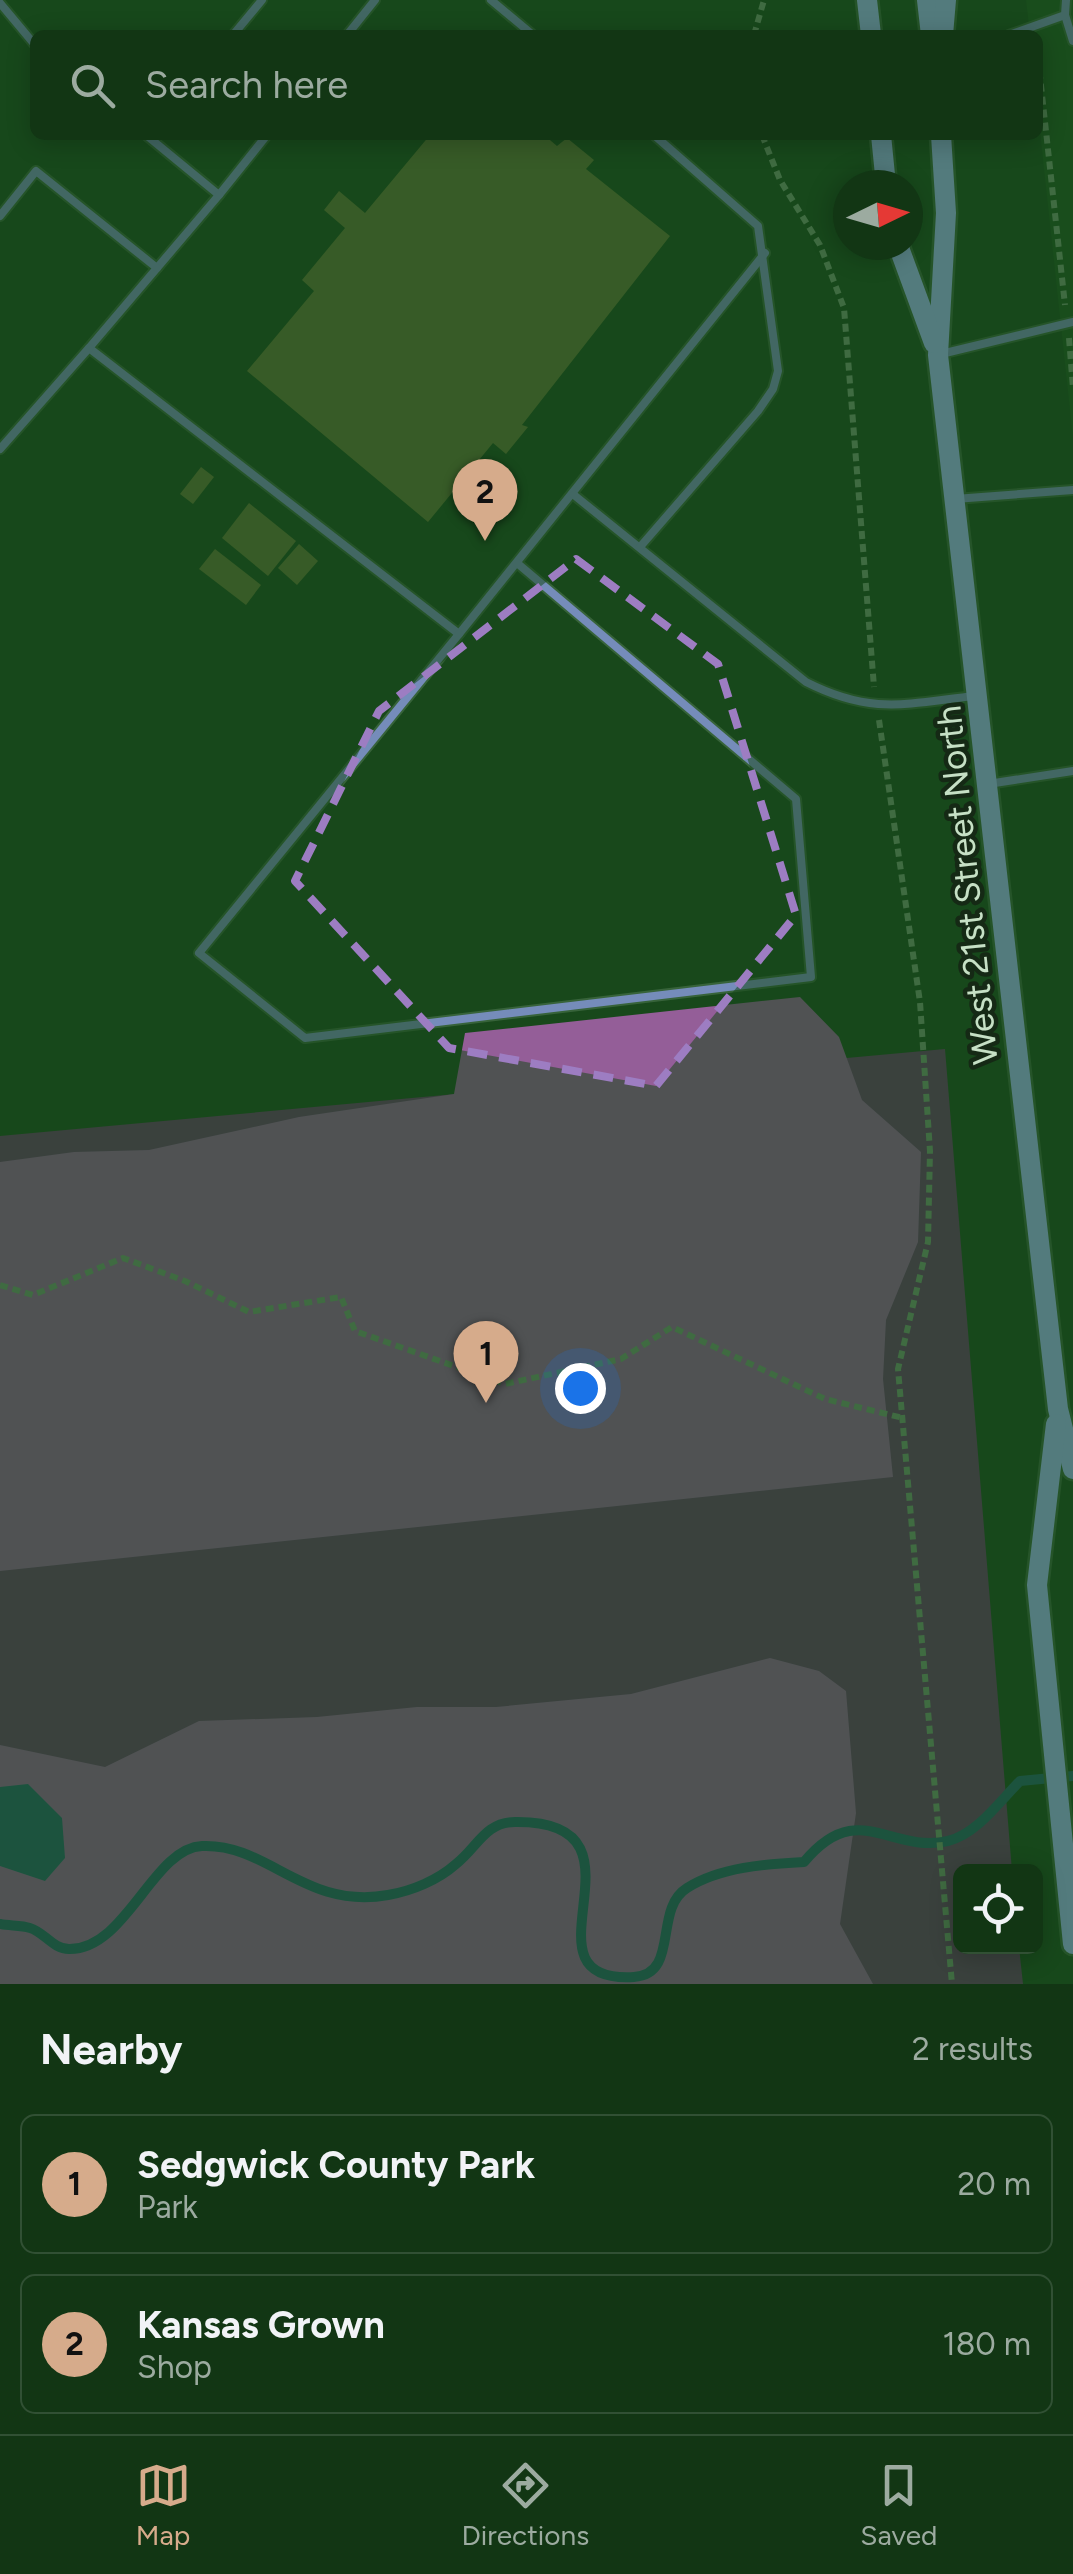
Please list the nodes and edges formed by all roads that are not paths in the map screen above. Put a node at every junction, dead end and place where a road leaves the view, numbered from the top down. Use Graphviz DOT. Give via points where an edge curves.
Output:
graph roads {
  1 [pos="262,0"];
  2 [pos="375,0"];
  3 [pos="491,0"];
  4 [pos="868,0"];
  5 [pos="927,0"];
  6 [pos="946,0"];
  7 [pos="1066,0"];
  8 [pos="0,3"];
  9 [pos="1065,15"];
  10 [pos="236,30"];
  11 [pos="351,30"];
  12 [pos="528,30"];
  13 [pos="871,30"];
  14 [pos="930,30"];
  15 [pos="943,30"];
  16 [pos="1023,30"];
  17 [pos="30,40"];
  18 [pos="1073,40"];
  19 [pos="152,140"];
  20 [pos="263,140"];
  21 [pos="660,140"];
  22 [pos="882,140"];
  23 [pos="941,140"];
  24 [pos="884,170"];
  25 [pos="219,194"];
  26 [pos="0,216"];
  27 [pos="764,253"];
  28 [pos="903,260"];
  29 [pos="157,268"];
  30 [pos="1070,322"];
  31 [pos="89,348"];
  32 [pos="938,355"];
  33 [pos="0,449"];
  34 [pos="1073,490"];
  35 [pos="574,495"];
  36 [pos="955,499"];
  37 [pos="640,547"];
  38 [pos="517,563"];
  39 [pos="459,634"];
  40 [pos="978,696"];
  41 [pos="1073,771"];
  42 [pos="988,784"];
  43 [pos="1058,1409"];
  44 [pos="1073,1469"];
  45 [pos="1072,1935"];
  1 -- 10 [label="lane"];
  2 -- 11 [label="lane"];
  3 -- 12 [label="lane"];
  4 -- 13 [label="main road"];
  5 -- 14 [label="main road"];
  6 -- 15 [label="main road"];
  7 -- 9 [label="lane"];
  8 -- 17 [label="lane"];
  9 -- 16 [label="lane"];
  9 -- 18 [label="lane"];
  19 -- 25 [label="lane"];
  20 -- 25 [label="lane"];
  21 -- 27 [label="lane" via="746,211 758,226"];
  22 -- 24 [label="main road"];
  23 -- 32 [label="main road, West 21st Street North" via="946,213"];
  25 -- 29 [label="lane"];
  26 -- 29 [label="lane" via="36,172"];
  27 -- 35 [label="lane"];
  27 -- 37 [label="lane" via="778,371 773,389"];
  28 -- 32 [label="main road, West 21st Street North"];
  29 -- 31 [label="lane"];
  30 -- 32 [label="lane"];
  31 -- 33 [label="lane"];
  31 -- 39 [label="lane"];
  32 -- 36 [label="main road, West 21st Street North"];
  34 -- 36 [label="lane"];
  35 -- 37 [label="lane"];
  35 -- 38 [label="lane"];
  36 -- 40 [label="main road, West 21st Street North"];
  37 -- 40 [label="lane" via="806,682 845,702 877,706"];
  38 -- 39 [label="lane"];
  38 -- 39 [label="lane" via="796,799 812,976 305,1038 198,954"];
  40 -- 42 [label="main road, West 21st Street North"];
  41 -- 42 [label="lane"];
  42 -- 43 [label="main road, West 21st Street North"];
  43 -- 44 [label="main road, West 21st Street North"];
  43 -- 45 [label="main road, West 21st Street North" via="1037,1585"];
}
